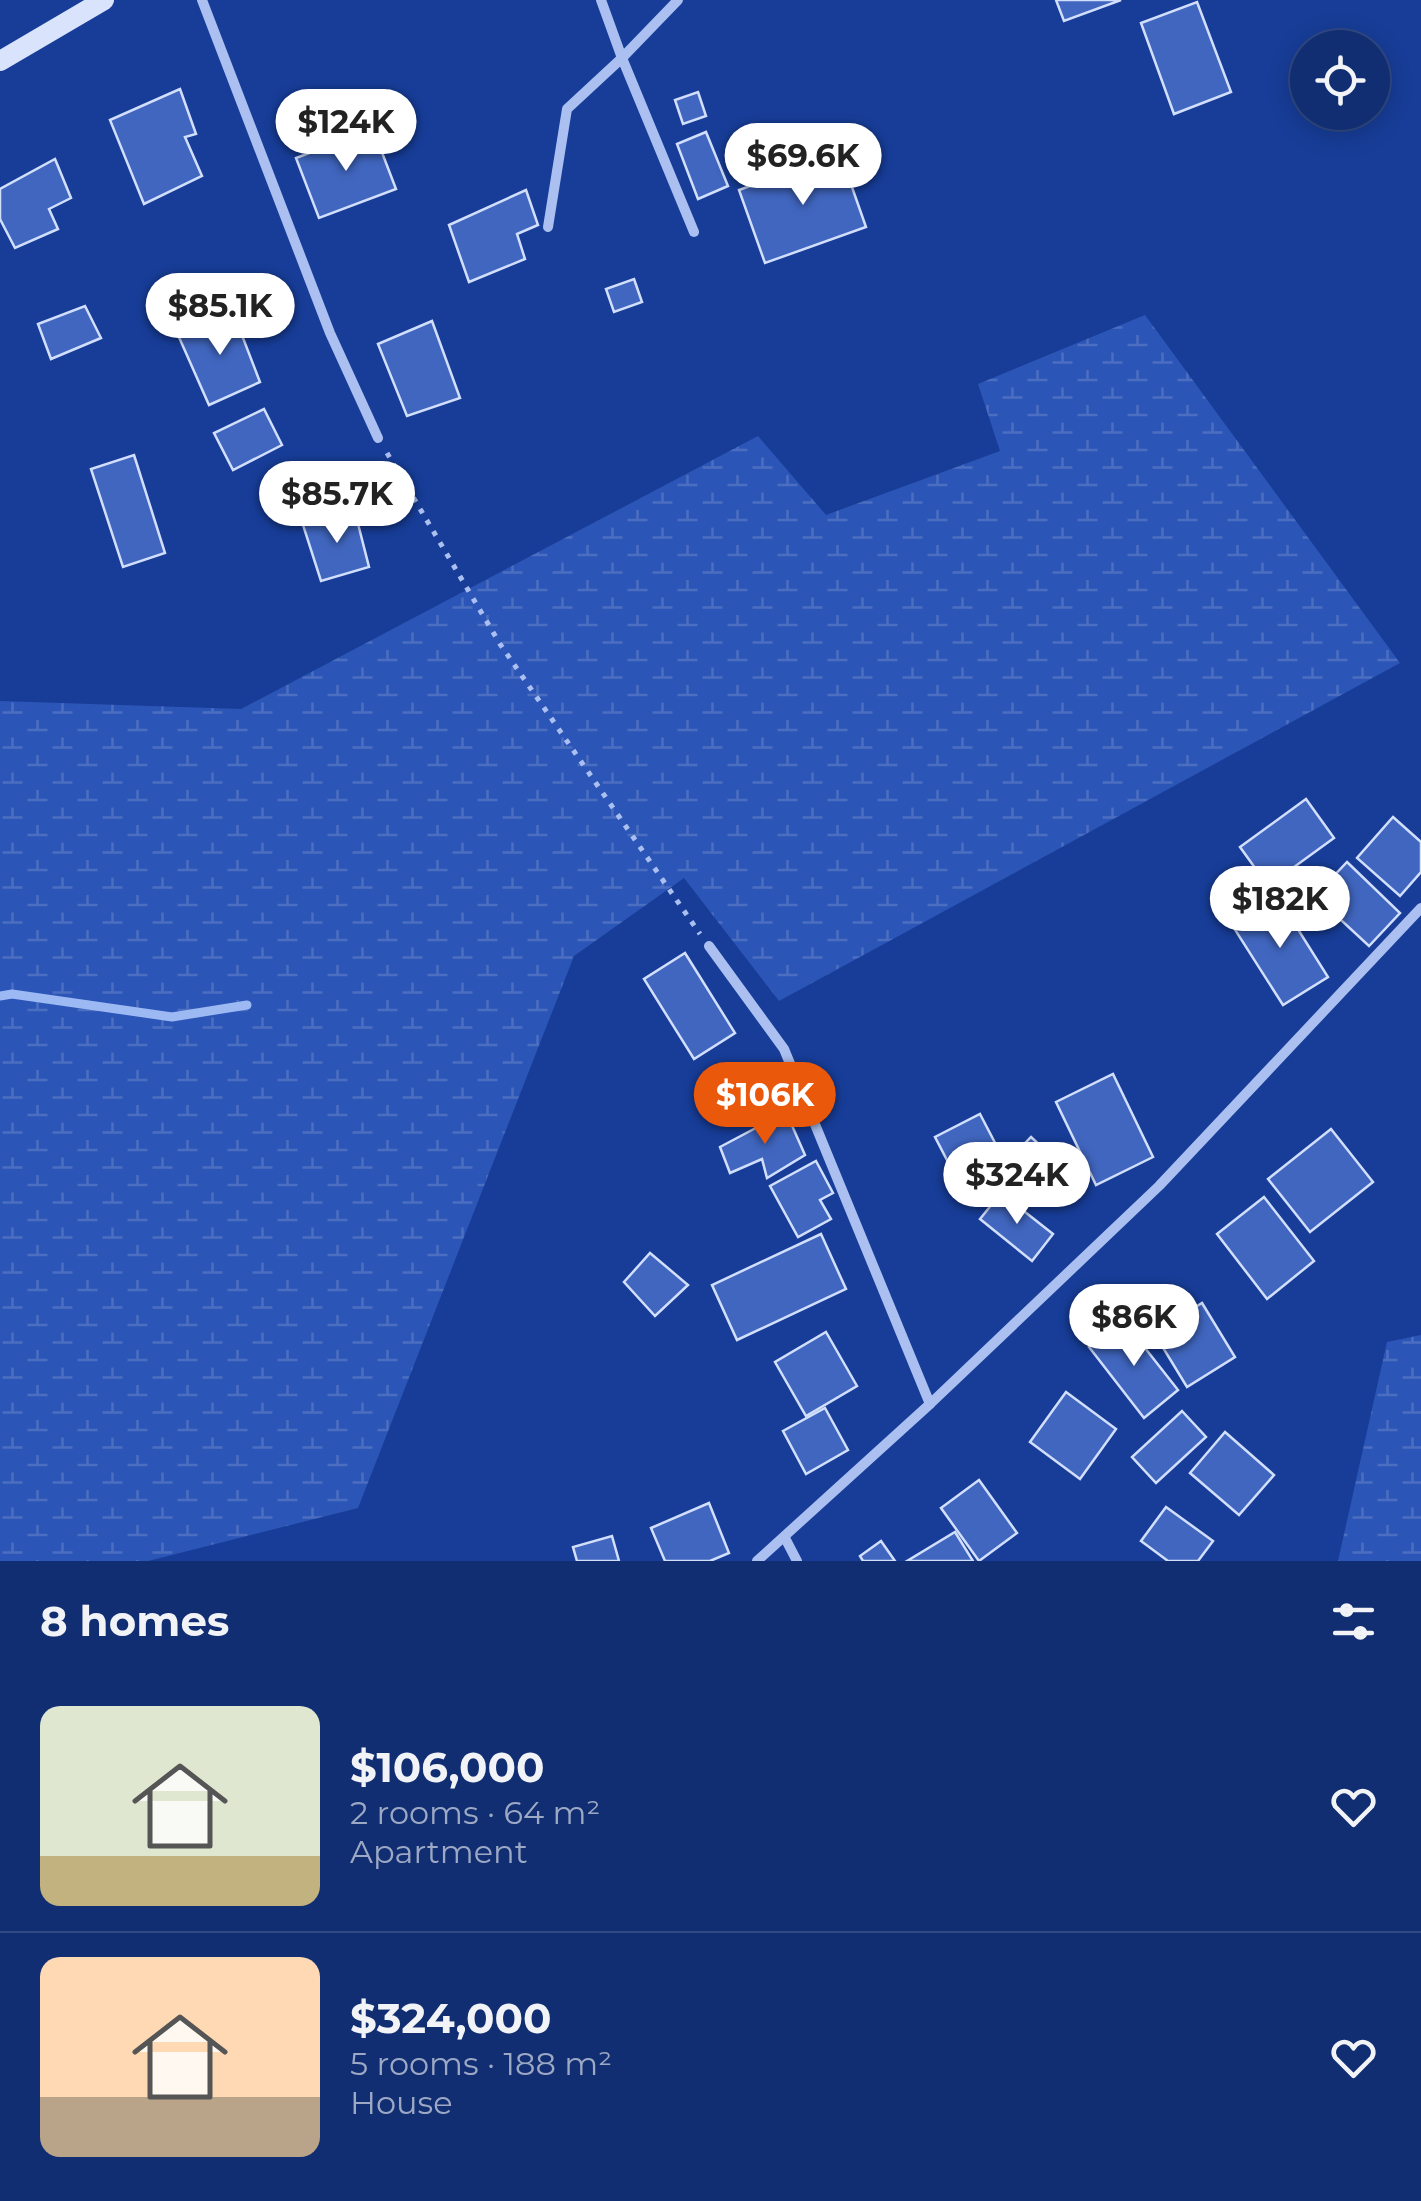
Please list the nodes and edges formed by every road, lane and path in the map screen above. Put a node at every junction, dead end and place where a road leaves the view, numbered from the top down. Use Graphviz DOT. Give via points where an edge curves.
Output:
graph roads {
  1 [pos="104,0"];
  2 [pos="202,0"];
  3 [pos="601,0"];
  4 [pos="678,0"];
  5 [pos="622,58"];
  6 [pos="0,61"];
  7 [pos="548,227"];
  8 [pos="694,232"];
  9 [pos="378,438"];
  10 [pos="1421,908"];
  11 [pos="709,946"];
  12 [pos="930,1404"];
  13 [pos="785,1538"];
  14 [pos="757,1561"];
  15 [pos="797,1561"];
  1 -- 6 [label="street"];
  2 -- 9 [label="street" via="330,332"];
  3 -- 5 [label="street"];
  4 -- 5 [label="street"];
  5 -- 7 [label="street" via="566,109"];
  5 -- 8 [label="street"];
  9 -- 11 [label="path" via="500,644"];
  10 -- 12 [label="street" via="1159,1186"];
  11 -- 12 [label="street" via="784,1049"];
  12 -- 13 [label="street"];
  13 -- 14 [label="street"];
  13 -- 15 [label="street"];
}
